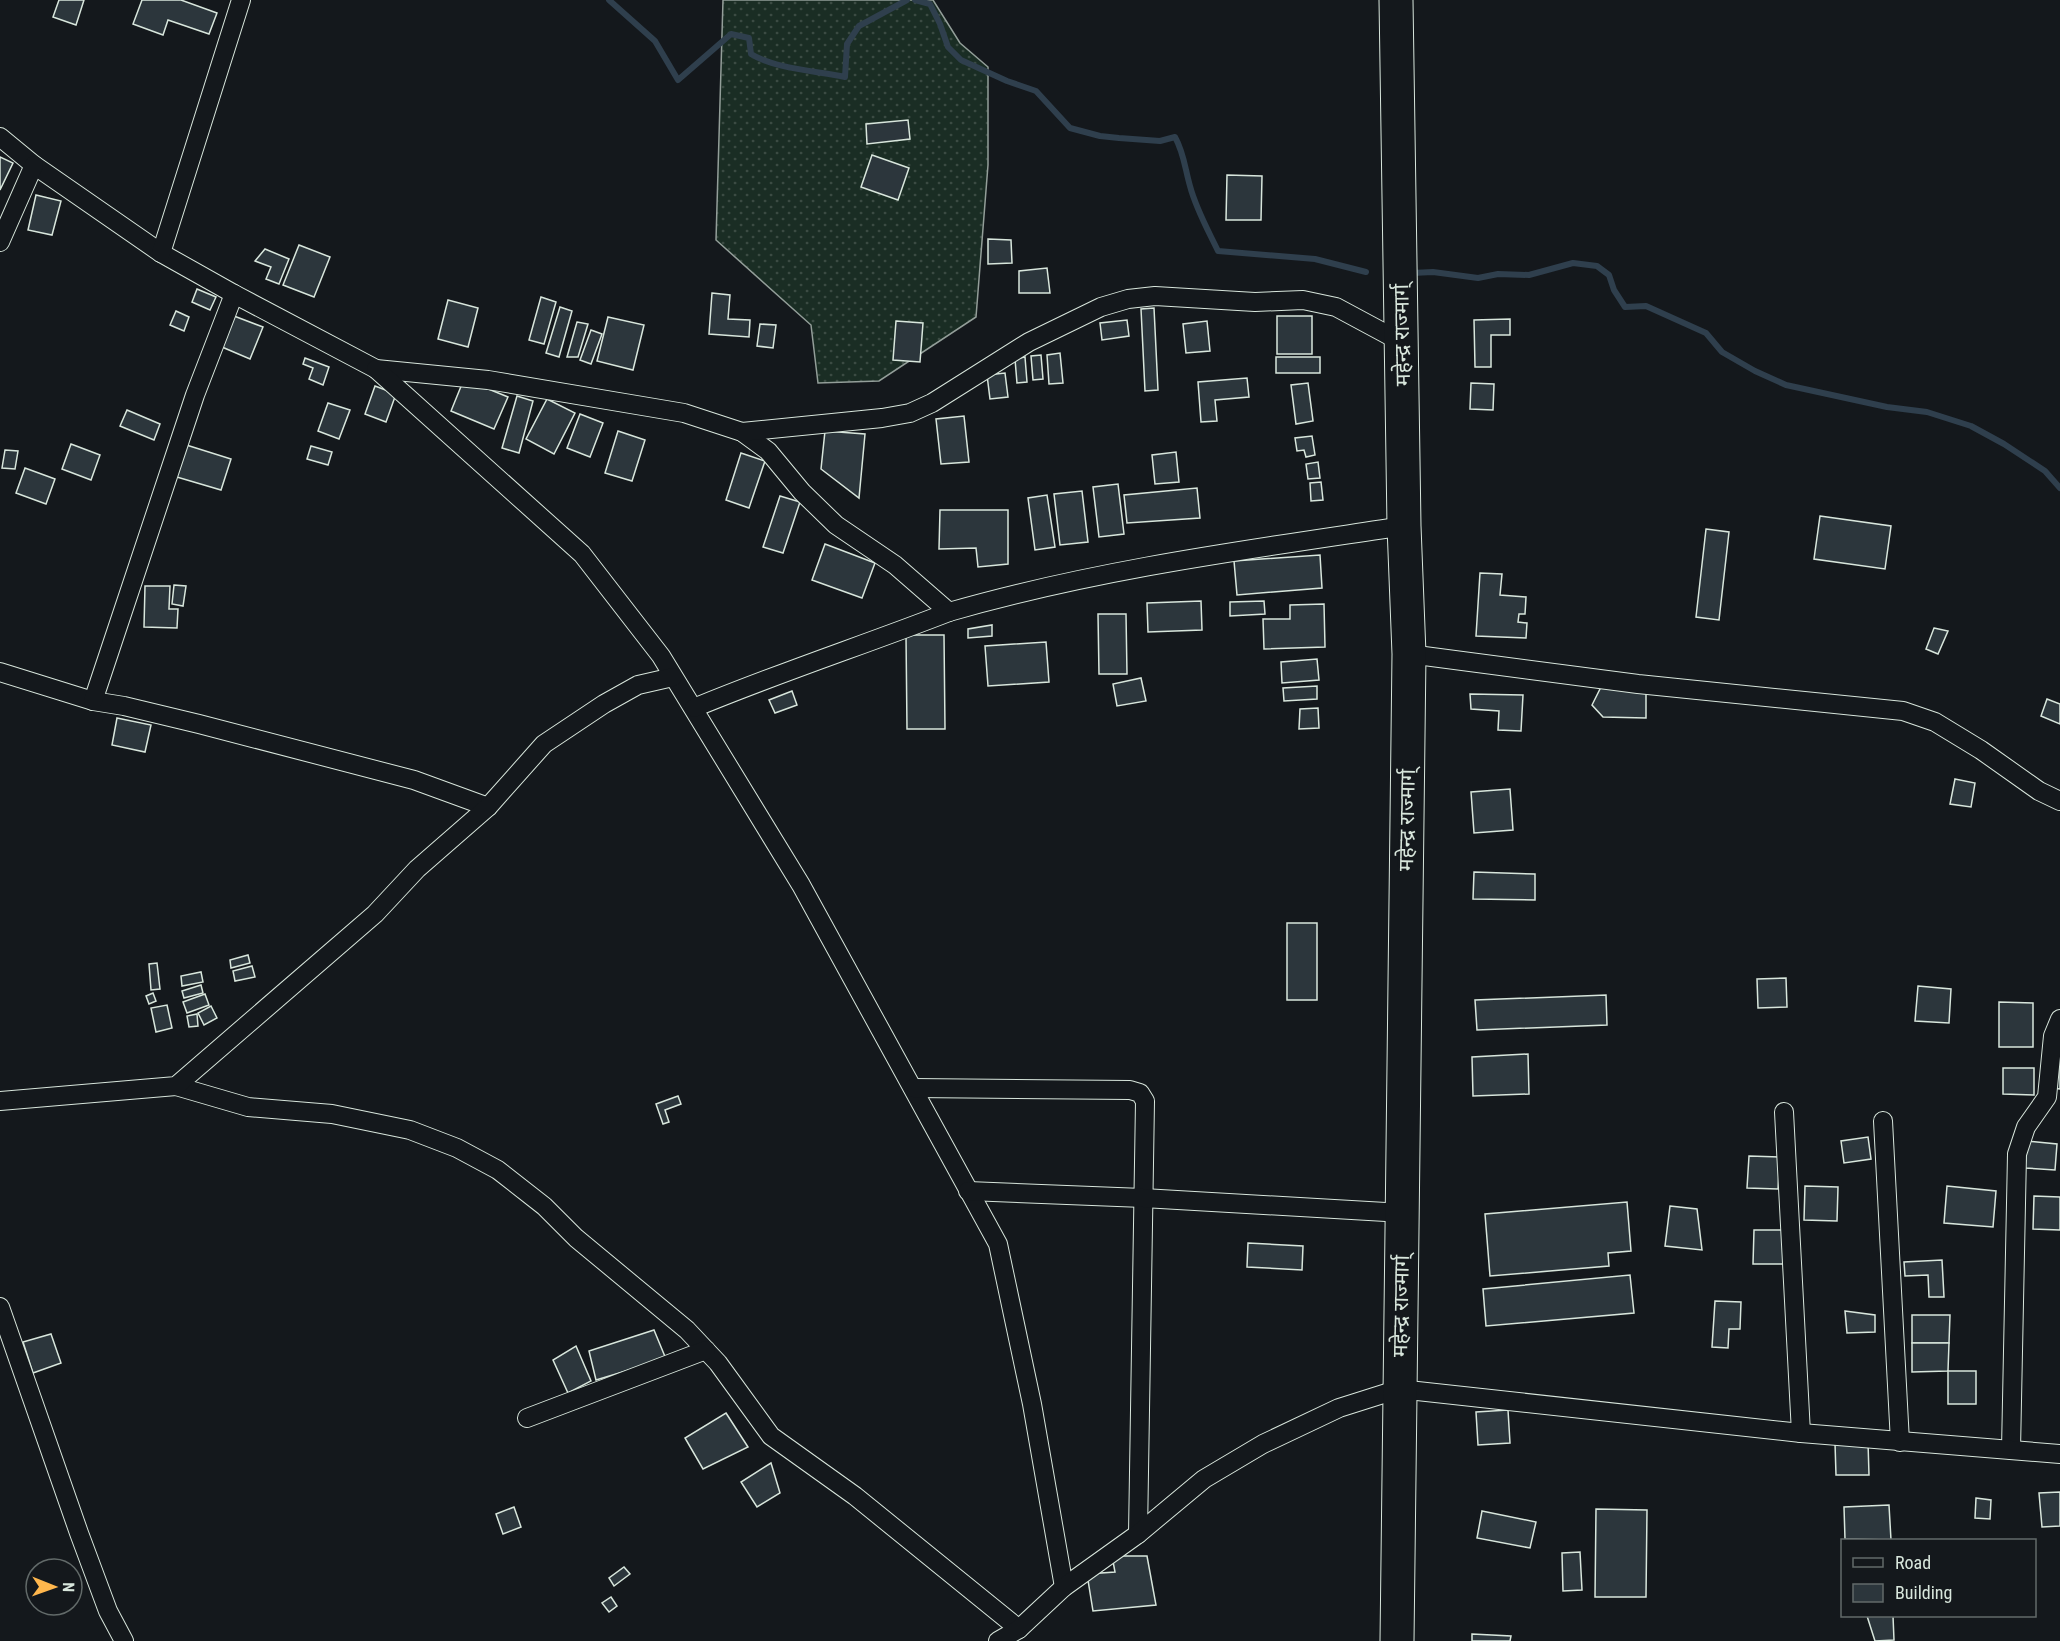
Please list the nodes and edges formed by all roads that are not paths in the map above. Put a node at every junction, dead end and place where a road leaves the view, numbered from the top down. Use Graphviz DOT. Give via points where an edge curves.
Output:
graph roads {
  1 [pos="241,0"];
  2 [pos="1396,0"];
  3 [pos="0,137"];
  4 [pos="34,165"];
  5 [pos="0,242"];
  6 [pos="161,254"];
  7 [pos="234,294"];
  8 [pos="1402,343"];
  9 [pos="376,369"];
  10 [pos="742,432"];
  11 [pos="1404,526"];
  12 [pos="949,612"];
  13 [pos="1409,654"];
  14 [pos="0,672"];
  15 [pos="673,677"];
  16 [pos="93,701"];
  17 [pos="694,708"];
  18 [pos="2060,801"];
  19 [pos="488,807"];
  20 [pos="2060,1019"];
  21 [pos="176,1086"];
  22 [pos="913,1088"];
  23 [pos="0,1101"];
  24 [pos="1784,1112"];
  25 [pos="1883,1121"];
  26 [pos="968,1191"];
  27 [pos="1143,1198"];
  28 [pos="1403,1213"];
  29 [pos="0,1307"];
  30 [pos="706,1350"];
  31 [pos="1399,1389"];
  32 [pos="526,1419"];
  33 [pos="1801,1433"];
  34 [pos="1900,1442"];
  35 [pos="2011,1450"];
  36 [pos="2060,1454"];
  37 [pos="1138,1534"];
  38 [pos="1064,1587"];
  39 [pos="1019,1629"];
  40 [pos="124,1641"];
  41 [pos="998,1641"];
  42 [pos="1397,1641"];
  1 -- 6 [label="street"];
  2 -- 8 [label="highway, महेन्द्र राज्मार्ग्"];
  3 -- 4 [label="street"];
  4 -- 5 [label="street"];
  4 -- 6 [label="street"];
  6 -- 7 [label="street"];
  7 -- 9 [label="street"];
  7 -- 16 [label="street" via="195,395"];
  8 -- 10 [label="street" via="1336,307 1303,300 1255,302 1155,296 1128,299 1101,307 1029,342 910,413"];
  8 -- 11 [label="highway, महेन्द्र राज्मार्ग्"];
  9 -- 10 [label="street" via="488,381 684,413"];
  9 -- 15 [label="street" via="582,554 635,620"];
  10 -- 12 [label="street" via="768,451 836,525 895,565"];
  11 -- 12 [label="street" via="1177,561"];
  11 -- 13 [label="highway, महेन्द्र राज्मार्ग्"];
  12 -- 17 [label="street"];
  13 -- 18 [label="street" via="1638,684 1903,711 1935,722"];
  13 -- 28 [label="highway, महेन्द्र राज्मार्ग्"];
  14 -- 16 [label="street"];
  15 -- 17 [label="street"];
  15 -- 19 [label="street" via="638,685 544,744"];
  16 -- 19 [label="street" via="414,780"];
  17 -- 22 [label="street" via="801,885"];
  19 -- 21 [label="street" via="417,869 375,914"];
  20 -- 35 [label="street" via="2053,1036 2047,1097 2026,1127 2018,1154"];
  21 -- 23 [label="street"];
  21 -- 30 [label="street" via="248,1107 332,1113 410,1130 457,1148 498,1170 544,1206"];
  22 -- 26 [label="street"];
  22 -- 27 [label="street" via="1140,1093 1145,1101"];
  24 -- 33 [label="street"];
  25 -- 34 [label="street"];
  26 -- 27 [label="street"];
  26 -- 38 [label="street" via="998,1244 1032,1404"];
  27 -- 28 [label="street"];
  27 -- 37 [label="street"];
  28 -- 31 [label="highway, महेन्द्र राज्मार्ग्"];
  29 -- 40 [label="street" via="79,1533 108,1611"];
  30 -- 32 [label="street"];
  30 -- 39 [label="street" via="771,1436 855,1496"];
  31 -- 33 [label="street"];
  31 -- 37 [label="street" via="1339,1408 1263,1444 1204,1479"];
  31 -- 42 [label="highway, महेन्द्र राज्मार्ग्"];
  33 -- 34 [label="street"];
  34 -- 35 [label="street"];
  35 -- 36 [label="street"];
  37 -- 38 [label="street"];
  38 -- 39 [label="street"];
  39 -- 41 [label="street"];
}
